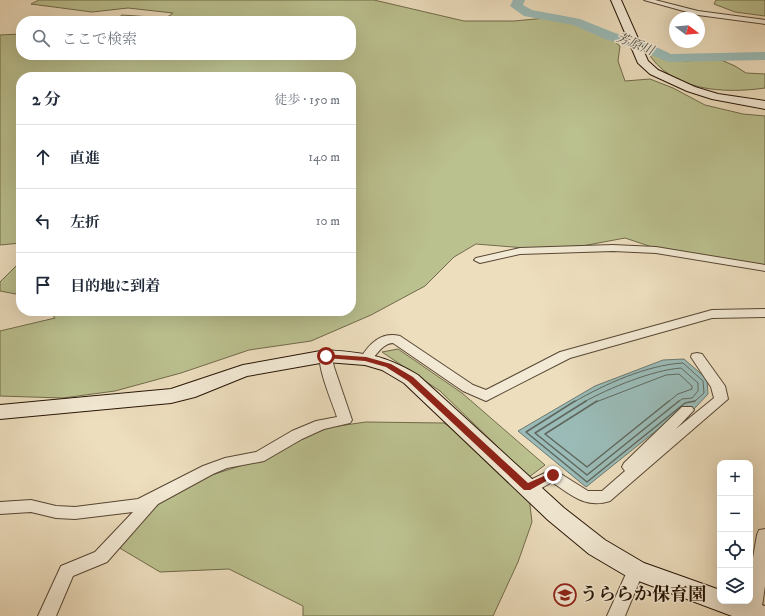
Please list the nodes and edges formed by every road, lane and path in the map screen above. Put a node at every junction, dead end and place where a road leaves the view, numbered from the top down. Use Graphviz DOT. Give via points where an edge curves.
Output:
graph roads {
  1 [pos="616,0"];
  2 [pos="647,0"];
  3 [pos="765,22"];
  4 [pos="765,105"];
  5 [pos="480,260"];
  6 [pos="765,268"];
  7 [pos="765,313"];
  8 [pos="326,356"];
  9 [pos="697,357"];
  10 [pos="366,359"];
  11 [pos="687,410"];
  12 [pos="0,412"];
  13 [pos="527,488"];
  14 [pos="616,488"];
  15 [pos="153,500"];
  16 [pos="0,508"];
  17 [pos="765,535"];
  18 [pos="636,570"];
  19 [pos="717,600"];
  20 [pos="729,604"];
  21 [pos="757,614"];
  22 [pos="47,616"];
  23 [pos="616,616"];
  1 -- 4 [label="street" via="643,63 654,72 672,82 716,97"];
  2 -- 3 [label="street" via="698,13"];
  5 -- 6 [label="street" via="520,251 613,248 656,250"];
  7 -- 10 [label="street" via="712,314 565,355 486,396 468,388 396,339 388,339 373,347"];
  8 -- 10 [label="street"];
  8 -- 12 [label="street" via="243,371 171,396"];
  8 -- 15 [label="street" via="327,367 345,420 321,425 297,435 259,457 225,463 208,470"];
  9 -- 14 [label="street" via="718,386 721,399"];
  10 -- 13 [label="street" via="389,366 411,379"];
  11 -- 14 [label="street" via="612,484"];
  13 -- 14 [label="street" via="553,475 585,496 605,497"];
  13 -- 18 [label="street" via="597,547"];
  15 -- 16 [label="street" via="140,505 75,513 31,506"];
  15 -- 22 [label="street" via="101,557 68,571"];
  17 -- 21 [label="street"];
  18 -- 19 [label="street"];
  18 -- 23 [label="street"];
  20 -- 21 [label="street"];
}
